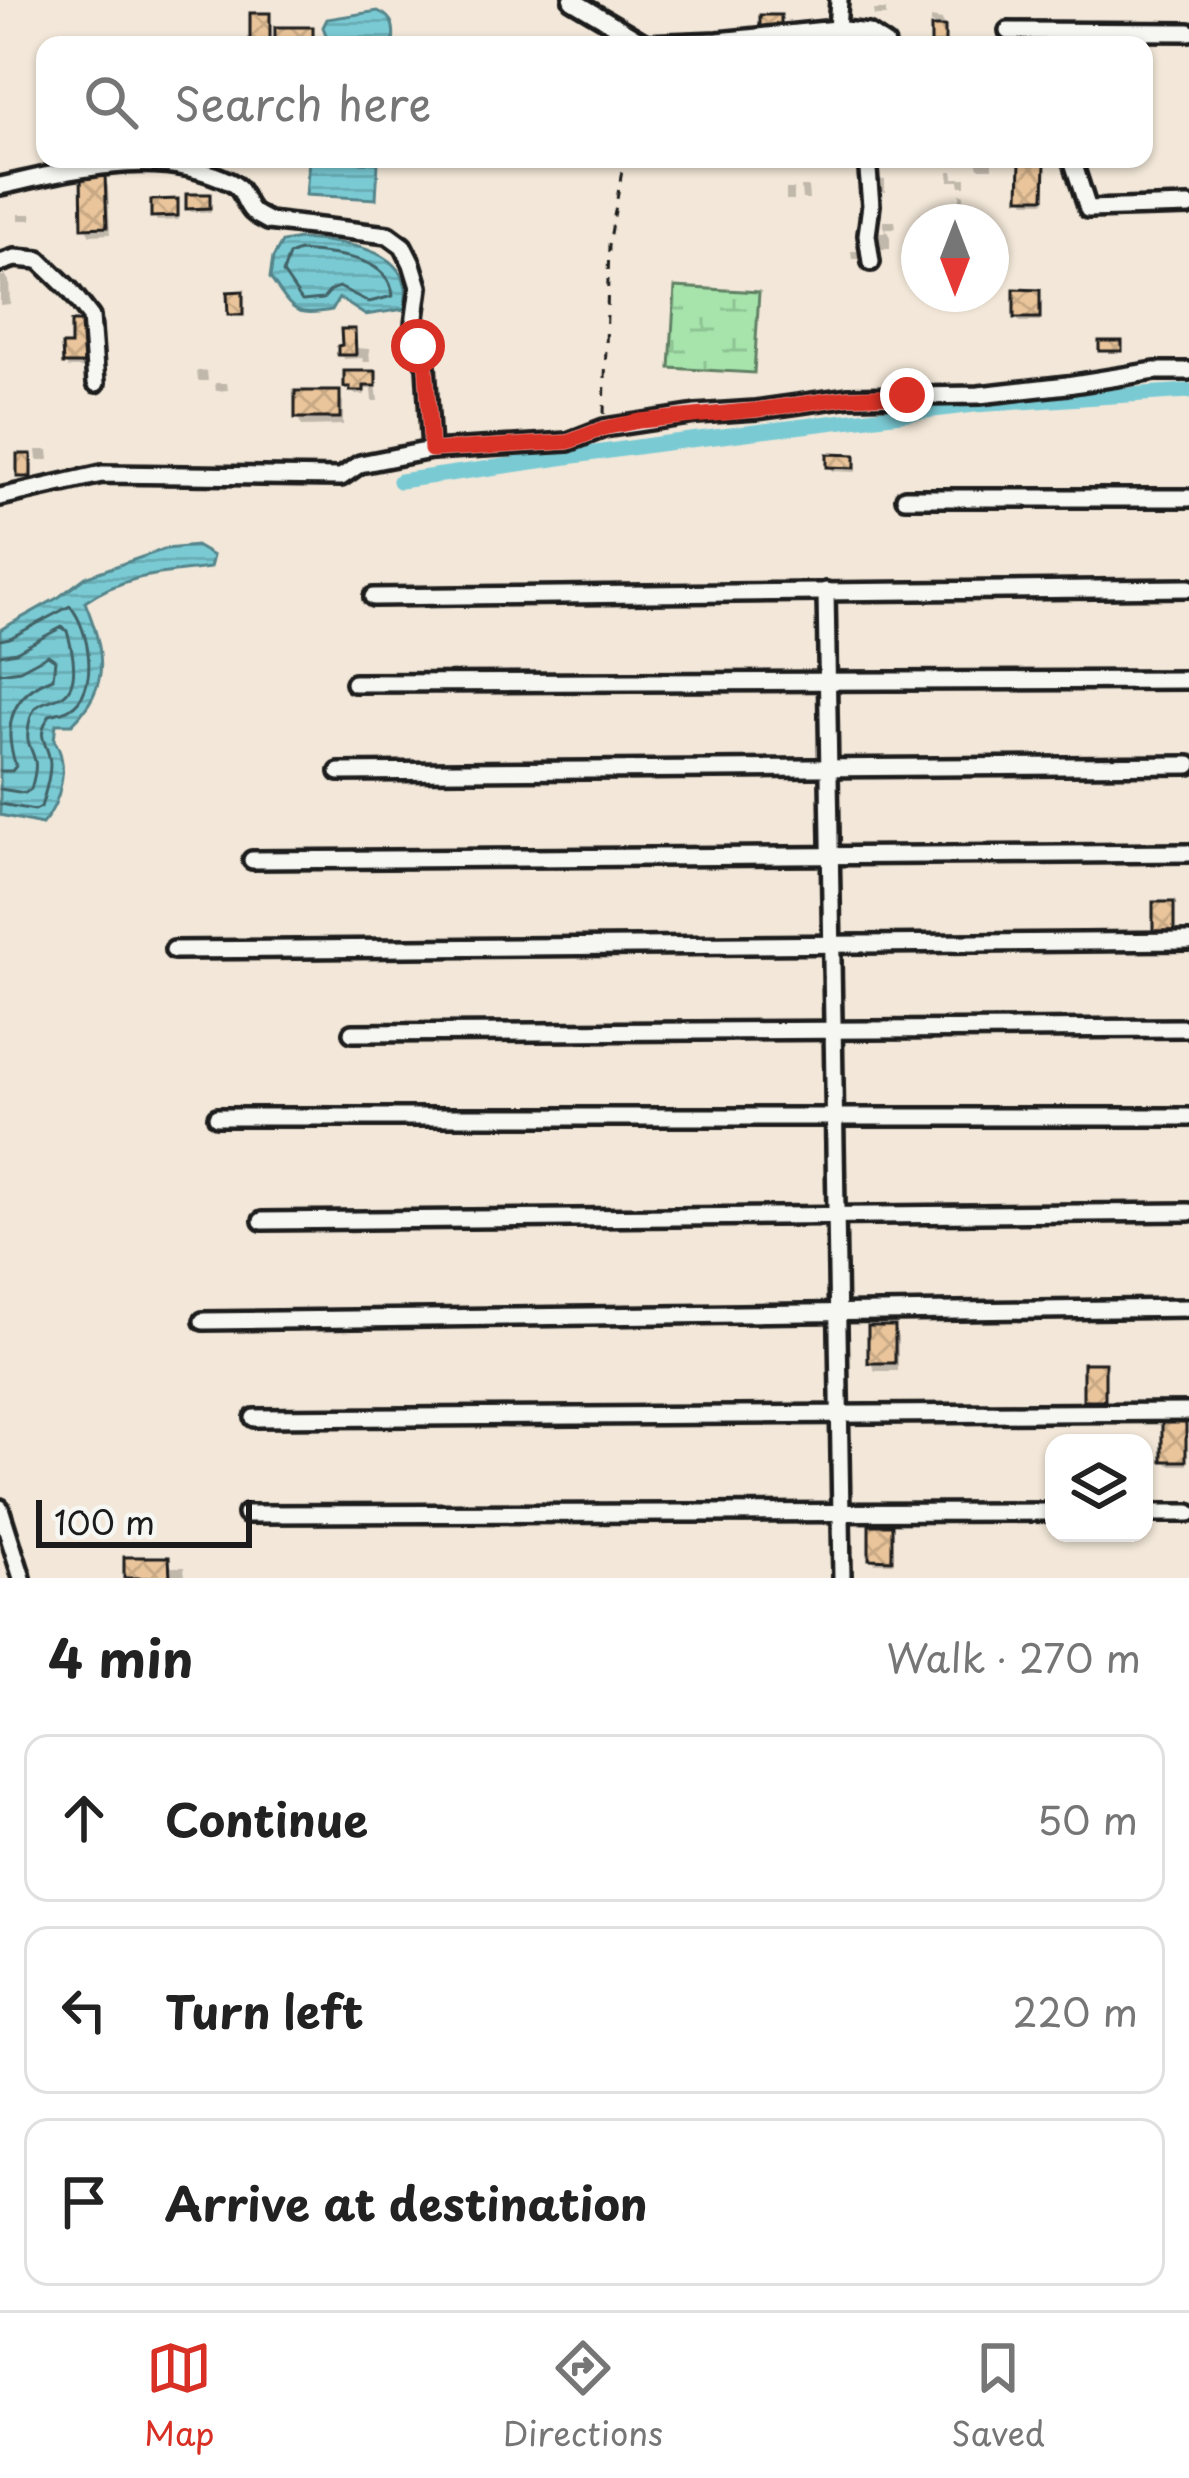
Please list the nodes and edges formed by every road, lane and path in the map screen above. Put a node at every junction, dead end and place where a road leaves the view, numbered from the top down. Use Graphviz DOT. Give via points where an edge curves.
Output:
graph roads {
  1 [pos="572,0"];
  2 [pos="839,0"];
  3 [pos="1007,31"];
  4 [pos="1189,32"];
  5 [pos="633,36"];
  6 [pos="836,36"];
  7 [pos="93,168"];
  8 [pos="190,168"];
  9 [pos="622,168"];
  10 [pos="867,168"];
  11 [pos="1075,168"];
  12 [pos="0,186"];
  13 [pos="1189,206"];
  14 [pos="871,262"];
  15 [pos="0,263"];
  16 [pos="1189,371"];
  17 [pos="96,383"];
  18 [pos="604,428"];
  19 [pos="431,450"];
  20 [pos="0,497"];
  21 [pos="905,498"];
  22 [pos="1189,498"];
  23 [pos="1189,588"];
  24 [pos="826,590"];
  25 [pos="373,597"];
  26 [pos="827,680"];
  27 [pos="1189,680"];
  28 [pos="354,683"];
  29 [pos="1189,765"];
  30 [pos="829,770"];
  31 [pos="339,772"];
  32 [pos="1189,853"];
  33 [pos="830,854"];
  34 [pos="252,860"];
  35 [pos="1189,941"];
  36 [pos="832,942"];
  37 [pos="174,950"];
  38 [pos="1189,1028"];
  39 [pos="833,1030"];
  40 [pos="352,1033"];
  41 [pos="218,1117"];
  42 [pos="835,1117"];
  43 [pos="1189,1117"];
  44 [pos="1189,1212"];
  45 [pos="836,1214"];
  46 [pos="262,1221"];
  47 [pos="1189,1308"];
  48 [pos="838,1313"];
  49 [pos="203,1321"];
  50 [pos="1189,1412"];
  51 [pos="839,1414"];
  52 [pos="254,1418"];
  53 [pos="0,1508"];
  54 [pos="841,1512"];
  55 [pos="1045,1512"];
  56 [pos="1153,1513"];
  57 [pos="1189,1513"];
  58 [pos="246,1514"];
  59 [pos="22,1578"];
  60 [pos="842,1578"];
  1 -- 5 [label="street"];
  2 -- 6 [label="street"];
  3 -- 4 [label="street"];
  7 -- 12 [label="street"];
  8 -- 19 [label="street" via="242,190 268,221 388,235 403,246 419,286 412,340 426,366"];
  9 -- 18 [label="path" via="609,244"];
  10 -- 14 [label="street"];
  11 -- 13 [label="street" via="1088,209"];
  15 -- 17 [label="street" via="39,260 91,316"];
  16 -- 18 [label="street" via="979,395 850,397"];
  18 -- 19 [label="street" via="568,442"];
  19 -- 20 [label="street" via="361,464 341,477 102,474"];
  21 -- 22 [label="street"];
  23 -- 24 [label="street"];
  24 -- 25 [label="street"];
  24 -- 26 [label="street"];
  26 -- 27 [label="street"];
  26 -- 28 [label="street"];
  26 -- 30 [label="street"];
  29 -- 30 [label="street"];
  30 -- 31 [label="street"];
  30 -- 33 [label="street"];
  32 -- 33 [label="street"];
  33 -- 34 [label="street"];
  33 -- 36 [label="street"];
  35 -- 36 [label="street"];
  36 -- 37 [label="street"];
  36 -- 39 [label="street"];
  38 -- 39 [label="street"];
  39 -- 40 [label="street"];
  39 -- 42 [label="street"];
  41 -- 42 [label="street"];
  42 -- 43 [label="street"];
  42 -- 45 [label="street"];
  44 -- 45 [label="street"];
  45 -- 46 [label="street"];
  45 -- 48 [label="street"];
  47 -- 48 [label="street"];
  48 -- 49 [label="street"];
  48 -- 51 [label="street"];
  50 -- 51 [label="street"];
  51 -- 52 [label="street"];
  51 -- 54 [label="street"];
  53 -- 59 [label="street"];
  54 -- 55 [label="street"];
  54 -- 58 [label="street"];
  54 -- 60 [label="street"];
  56 -- 57 [label="street"];
}
